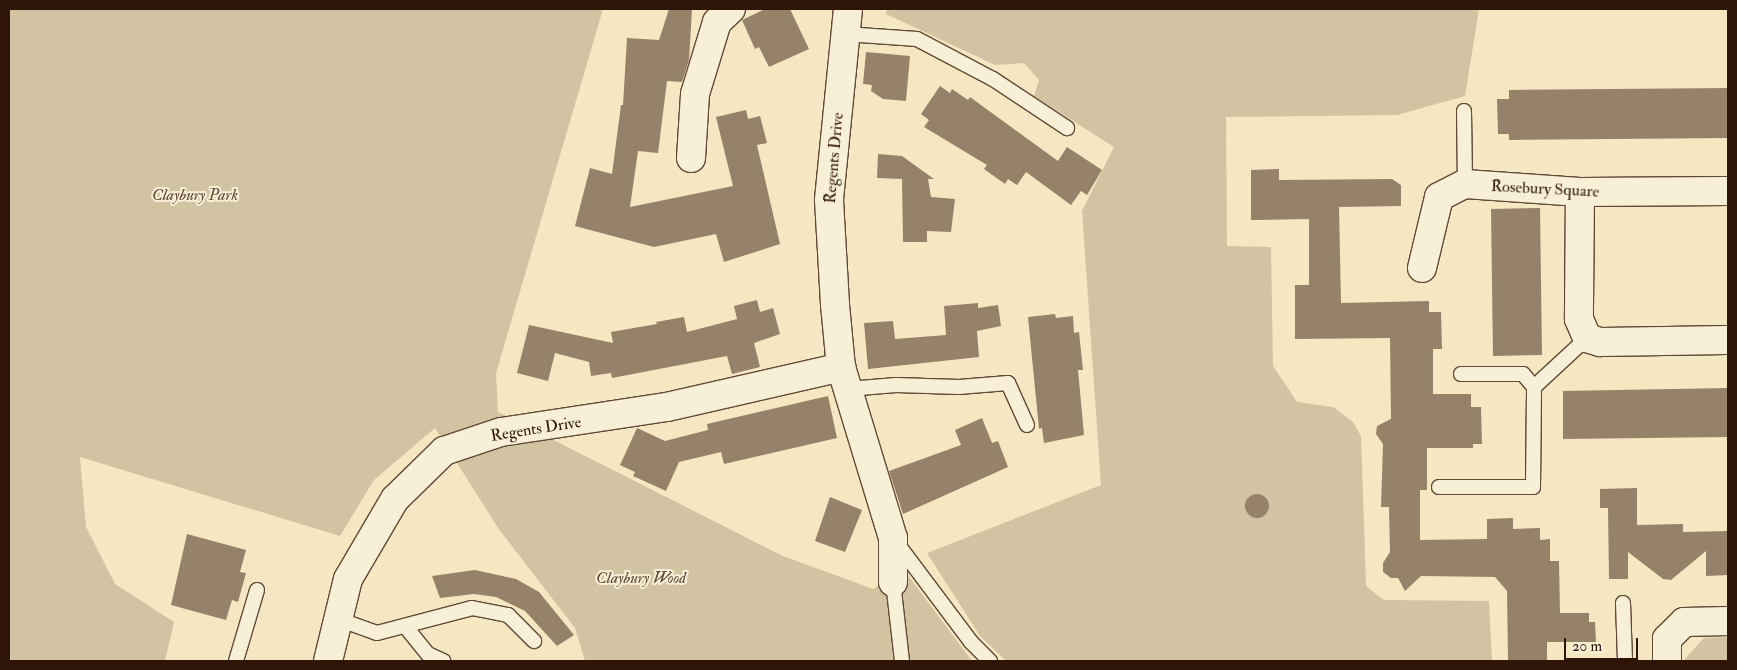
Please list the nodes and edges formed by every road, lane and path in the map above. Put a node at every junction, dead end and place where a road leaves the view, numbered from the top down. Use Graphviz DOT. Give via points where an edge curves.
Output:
graph roads {
  1 [pos="731,9"];
  2 [pos="846,22"];
  3 [pos="1464,112"];
  4 [pos="1067,128"];
  5 [pos="691,158"];
  6 [pos="1465,184"];
  7 [pos="1728,190"];
  8 [pos="1580,192"];
  9 [pos="1422,268"];
  10 [pos="1587,338"];
  11 [pos="1728,340"];
  12 [pos="1461,374"];
  13 [pos="845,378"];
  14 [pos="1534,386"];
  15 [pos="1027,425"];
  16 [pos="1439,487"];
  17 [pos="893,538"];
  18 [pos="893,582"];
  19 [pos="257,590"];
  20 [pos="1623,603"];
  21 [pos="338,619"];
  22 [pos="1728,621"];
  23 [pos="405,626"];
  24 [pos="534,641"];
  25 [pos="236,661"];
  26 [pos="328,661"];
  27 [pos="443,661"];
  28 [pos="902,661"];
  29 [pos="990,661"];
  30 [pos="1625,661"];
  31 [pos="1667,661"];
  1 -- 5 [label="street" via="717,22 695,94"];
  2 -- 4 [label="lane" via="918,39 993,79"];
  2 -- 13 [label="street, Regents Drive" via="829,200"];
  3 -- 6 [label="lane"];
  6 -- 8 [label="street, Rosebury Square"];
  6 -- 9 [label="street" via="1439,197"];
  7 -- 8 [label="street, Rosebury Square"];
  8 -- 10 [label="street" via="1579,319"];
  10 -- 11 [label="street" via="1600,342"];
  10 -- 14 [label="lane"];
  12 -- 14 [label="lane" via="1523,374"];
  13 -- 15 [label="lane" via="896,385 1008,383"];
  13 -- 17 [label="street, Regents Drive"];
  13 -- 21 [label="street, Regents Drive" via="501,432 444,451 395,499 348,579"];
  14 -- 16 [label="lane" via="1533,487"];
  17 -- 18 [label="street, Regents Drive"];
  17 -- 29 [label="lane" via="971,642"];
  18 -- 28 [label="lane"];
  19 -- 25 [label="lane"];
  20 -- 30 [label="lane"];
  21 -- 23 [label="lane" via="377,633"];
  21 -- 26 [label="street, Regents Drive"];
  22 -- 31 [label="street" via="1684,622 1666,639"];
  23 -- 24 [label="lane" via="472,608 508,615"];
  23 -- 27 [label="lane" via="428,654"];
}
